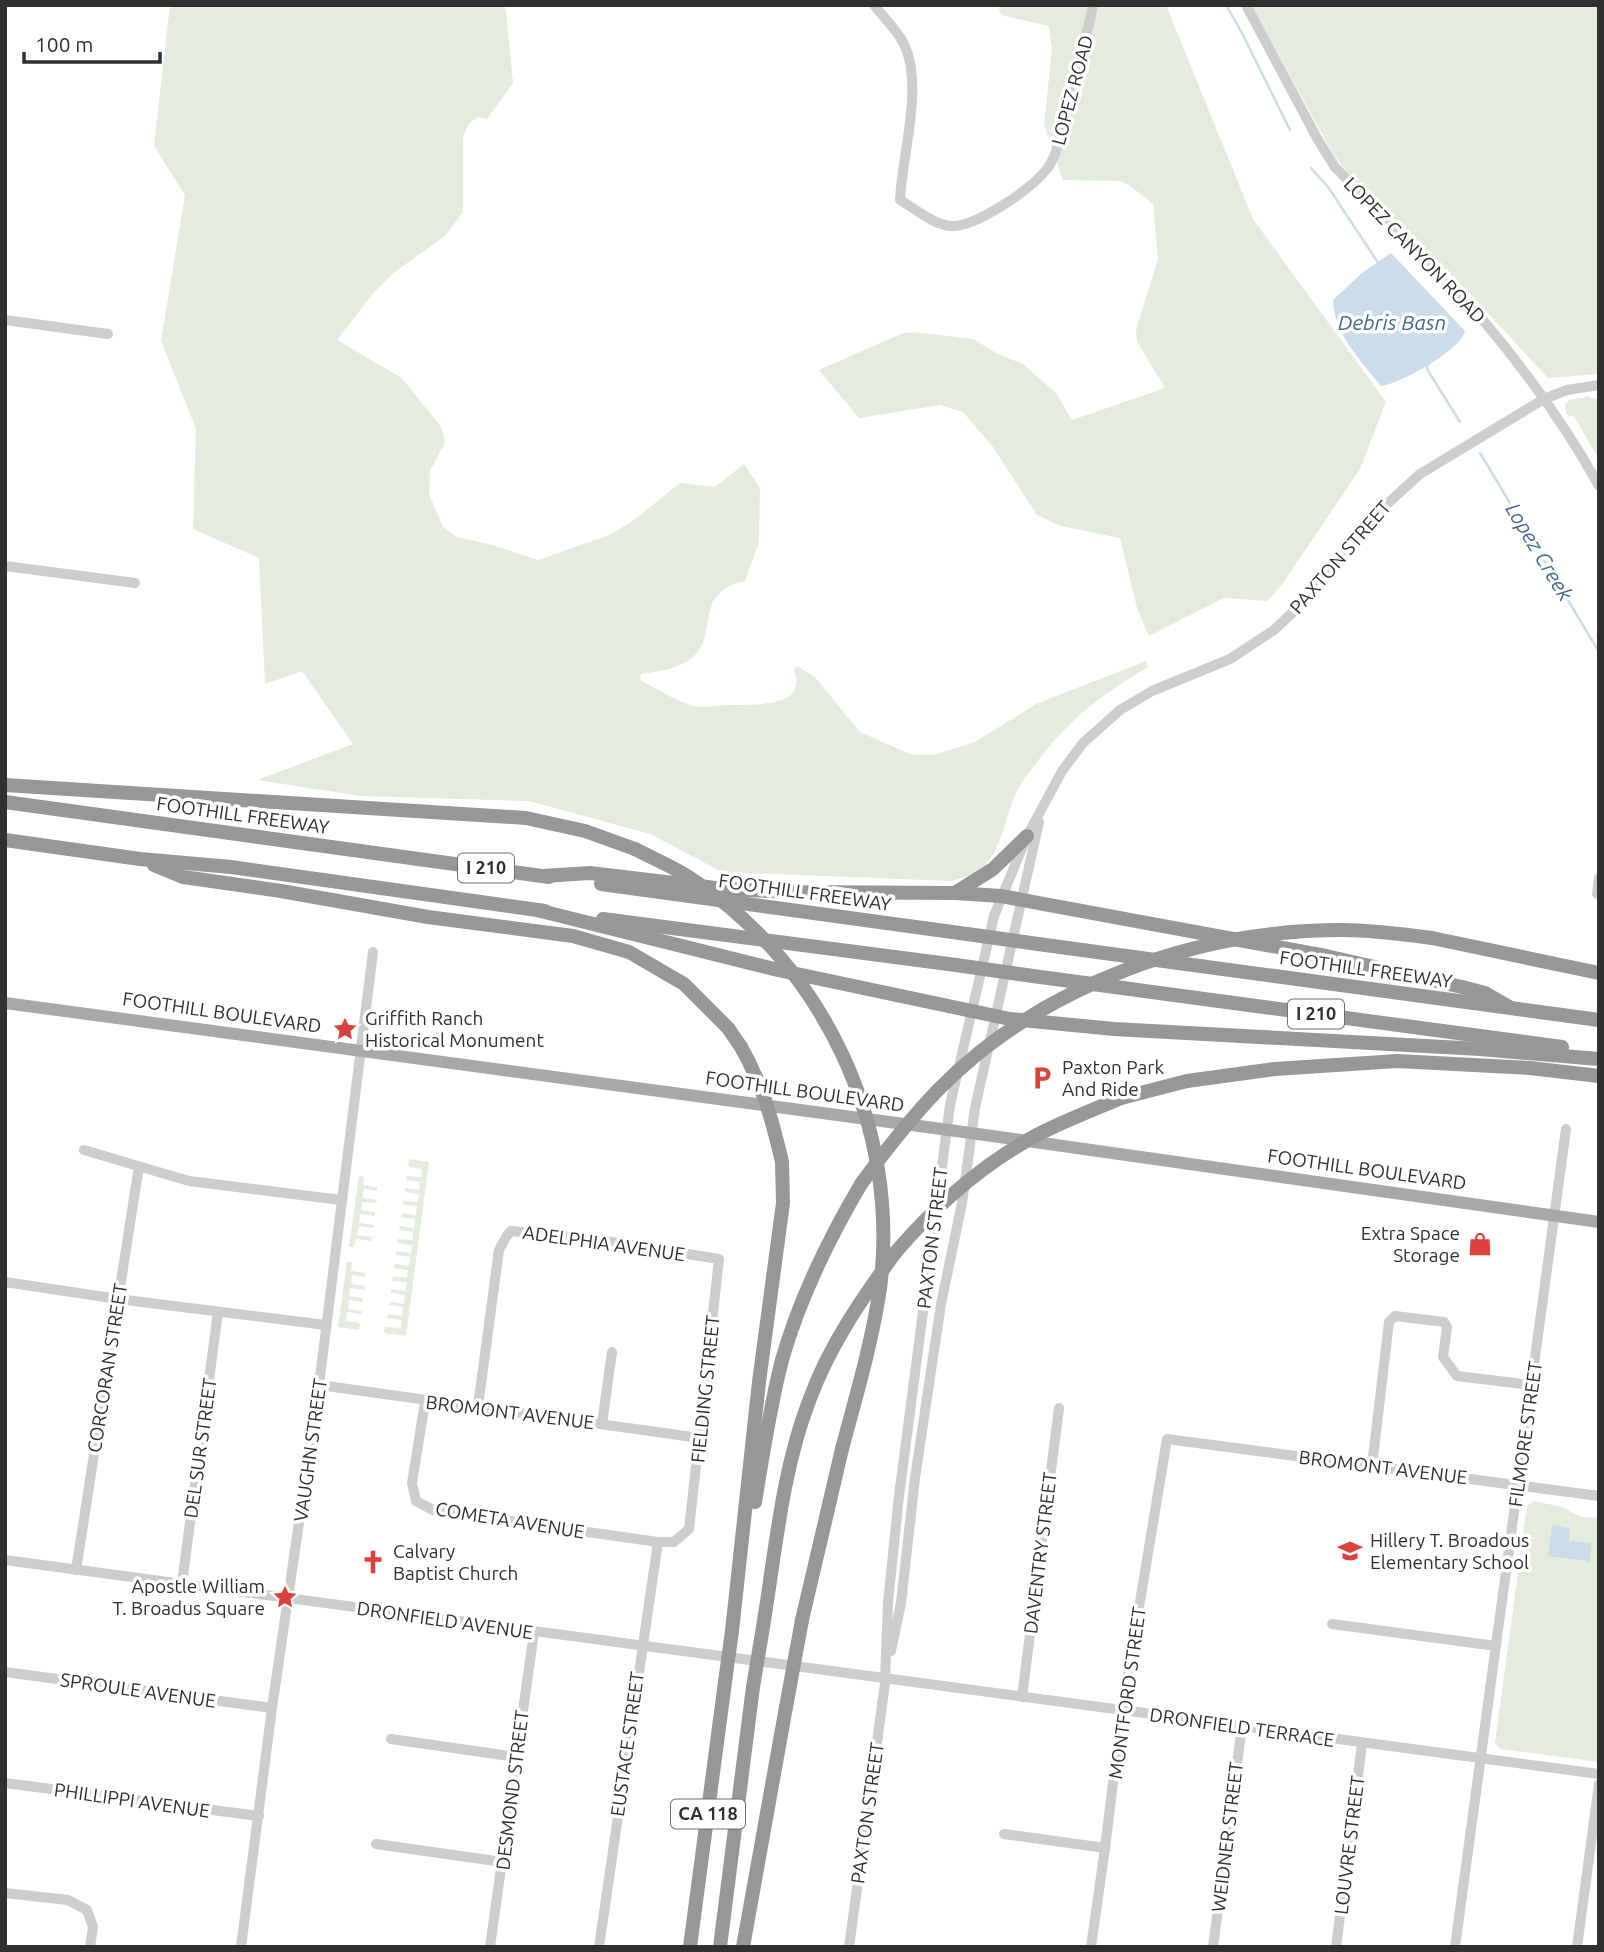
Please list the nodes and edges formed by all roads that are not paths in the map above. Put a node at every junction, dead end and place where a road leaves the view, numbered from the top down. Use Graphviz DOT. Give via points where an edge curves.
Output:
graph roads {
  1 [pos="874,5"];
  2 [pos="1093,5"];
  3 [pos="1246,5"];
  4 [pos="5,320"];
  5 [pos="108,334"];
  6 [pos="1599,385"];
  7 [pos="1544,399"];
  8 [pos="1599,486"];
  9 [pos="5,566"];
  10 [pos="135,583"];
  11 [pos="5,785"];
  12 [pos="5,803"];
  13 [pos="1042,811"];
  14 [pos="1027,836"];
  15 [pos="5,840"];
  16 [pos="140,859"];
  17 [pos="543,876"];
  18 [pos="1599,878"];
  19 [pos="955,893"];
  20 [pos="1597,894"];
  21 [pos="1001,896"];
  22 [pos="1020,901"];
  23 [pos="537,910"];
  24 [pos="373,952"];
  25 [pos="1599,973"];
  26 [pos="5,1003"];
  27 [pos="1511,1008"];
  28 [pos="971,1012"];
  29 [pos="995,1016"];
  30 [pos="1599,1020"];
  31 [pos="361,1051"];
  32 [pos="1599,1052"];
  33 [pos="1599,1059"];
  34 [pos="1599,1076"];
  35 [pos="947,1129"];
  36 [pos="1566,1129"];
  37 [pos="971,1133"];
  38 [pos="84,1150"];
  39 [pos="139,1166"];
  40 [pos="341,1200"];
  41 [pos="1554,1215"];
  42 [pos="1599,1222"];
  43 [pos="719,1259"];
  44 [pos="5,1282"];
  45 [pos="118,1299"];
  46 [pos="218,1312"];
  47 [pos="326,1325"];
  48 [pos="612,1352"];
  49 [pos="319,1385"];
  50 [pos="1531,1385"];
  51 [pos="425,1402"];
  52 [pos="478,1406"];
  53 [pos="1059,1408"];
  54 [pos="602,1424"];
  55 [pos="701,1438"];
  56 [pos="1167,1439"];
  57 [pos="1371,1466"];
  58 [pos="1518,1485"];
  59 [pos="1599,1496"];
  60 [pos="691,1518"];
  61 [pos="658,1542"];
  62 [pos="5,1560"];
  63 [pos="76,1570"];
  64 [pos="182,1583"];
  65 [pos="289,1599"];
  66 [pos="1332,1624"];
  67 [pos="732,1631"];
  68 [pos="534,1632"];
  69 [pos="1496,1646"];
  70 [pos="641,1647"];
  71 [pos="5,1672"];
  72 [pos="885,1680"];
  73 [pos="1022,1697"];
  74 [pos="272,1708"];
  75 [pos="1122,1710"];
  76 [pos="1242,1726"];
  77 [pos="391,1739"];
  78 [pos="1362,1744"];
  79 [pos="516,1757"];
  80 [pos="1480,1759"];
  81 [pos="1599,1774"];
  82 [pos="5,1783"];
  83 [pos="1599,1784"];
  84 [pos="259,1816"];
  85 [pos="1004,1834"];
  86 [pos="376,1844"];
  87 [pos="1105,1847"];
  88 [pos="503,1862"];
  89 [pos="5,1893"];
  90 [pos="90,1947"];
  91 [pos="241,1947"];
  92 [pos="490,1947"];
  93 [pos="599,1947"];
  94 [pos="690,1947"];
  95 [pos="720,1947"];
  96 [pos="743,1947"];
  97 [pos="849,1947"];
  98 [pos="1091,1947"];
  99 [pos="1213,1947"];
  100 [pos="1336,1947"];
  101 [pos="1455,1947"];
  102 [pos="1577,1947"];
  1 -- 2 [label="street, LOPEZ ROAD" via="903,43 912,66 900,200 951,226 989,214 1026,190 1048,168"];
  3 -- 7 [label="street, LOPEZ CANYON ROAD" via="1335,167 1482,319"];
  4 -- 5 [label="street"];
  6 -- 7 [label="street, PAXTON STREET"];
  7 -- 8 [label="street, LOPEZ CANYON ROAD"];
  7 -- 13 [label="street, PAXTON STREET" via="1449,454 1399,490 1300,606 1254,645 1152,691 1105,722 1070,760"];
  9 -- 10 [label="street"];
  11 -- 96 [label="highway, bridge" via="526,818 586,831 635,849 687,876 737,914 776,952 814,1001 837,1040 871,1137 882,1209 880,1287 802,1620"];
  12 -- 17 [label="highway, FOOTHILL FREEWAY / I 210"];
  13 -- 14 [label="street, PAXTON STREET"];
  13 -- 22 [label="street, PAXTON STREET"];
  14 -- 19 [label="highway" via="993,869"];
  14 -- 21 [label="street, PAXTON STREET"];
  15 -- 16 [label="highway, I 210"];
  16 -- 23 [label="highway, I 210" via="231,867"];
  16 -- 67 [label="highway, bridge" via="183,877 573,936 629,952 684,984 728,1028 770,1109 782,1162 783,1203"];
  17 -- 19 [label="highway" via="590,873 792,892"];
  17 -- 27 [label="highway, FOOTHILL FREEWAY / I 210, bridge"];
  18 -- 20 [label="street"];
  19 -- 21 [label="highway"];
  21 -- 22 [label="highway"];
  21 -- 28 [label="street, PAXTON STREET"];
  22 -- 27 [label="highway" via="1326,956 1485,993"];
  22 -- 29 [label="street, PAXTON STREET"];
  23 -- 28 [label="highway"];
  23 -- 32 [label="highway, I 210, bridge"];
  24 -- 31 [label="street, VAUGHN STREET"];
  25 -- 67 [label="highway, bridge" via="1432,938 1342,930 1252,937 1178,953 1081,989 969,1062 885,1151 861,1184 811,1279 782,1360"];
  26 -- 31 [label="main road, FOOTHILL BOULEVARD"];
  27 -- 30 [label="highway, FOOTHILL FREEWAY / I 210"];
  28 -- 29 [label="highway"];
  28 -- 35 [label="street, PAXTON STREET"];
  29 -- 33 [label="highway" via="1114,1029"];
  29 -- 37 [label="street, PAXTON STREET"];
  31 -- 35 [label="main road, FOOTHILL BOULEVARD"];
  31 -- 40 [label="street, VAUGHN STREET"];
  34 -- 95 [label="highway, bridge" via="1397,1061 1275,1069 1187,1081 1122,1098 1034,1137 974,1175 930,1214 853,1311 808,1402 786,1487 753,1687"];
  35 -- 37 [label="main road, FOOTHILL BOULEVARD"];
  35 -- 72 [label="street, PAXTON STREET" via="899,1496"];
  36 -- 41 [label="street, FILMORE STREET"];
  37 -- 41 [label="main road, FOOTHILL BOULEVARD"];
  37 -- 72 [label="street, PAXTON STREET" via="925,1412 901,1603"];
  38 -- 39 [label="street"];
  39 -- 40 [label="street" via="189,1181"];
  39 -- 45 [label="street, CORCORAN STREET"];
  40 -- 47 [label="street, VAUGHN STREET"];
  41 -- 42 [label="main road, FOOTHILL BOULEVARD"];
  41 -- 50 [label="street, FILMORE STREET"];
  43 -- 52 [label="street, ADELPHIA AVENUE" via="511,1231 499,1250"];
  43 -- 55 [label="street, FIELDING STREET"];
  44 -- 45 [label="street"];
  45 -- 46 [label="street"];
  45 -- 63 [label="street, CORCORAN STREET"];
  46 -- 47 [label="street"];
  46 -- 64 [label="street, DEL SUR STREET"];
  47 -- 49 [label="street, VAUGHN STREET"];
  48 -- 54 [label="street"];
  49 -- 51 [label="street, BROMONT AVENUE"];
  49 -- 65 [label="street, VAUGHN STREET"];
  50 -- 57 [label="street" via="1457,1376 1443,1357 1444,1322 1395,1316 1389,1322"];
  50 -- 58 [label="street, FILMORE STREET"];
  51 -- 52 [label="street, BROMONT AVENUE"];
  51 -- 61 [label="street, COMETA AVENUE" via="412,1483 416,1501 433,1510"];
  52 -- 54 [label="street, BROMONT AVENUE"];
  53 -- 73 [label="street, DAVENTRY STREET"];
  54 -- 55 [label="street, BROMONT AVENUE"];
  55 -- 60 [label="street, FIELDING STREET"];
  56 -- 57 [label="street, BROMONT AVENUE"];
  56 -- 75 [label="street, MONTFORD STREET"];
  57 -- 58 [label="street, BROMONT AVENUE"];
  58 -- 59 [label="street, BROMONT AVENUE"];
  58 -- 69 [label="street, FILMORE STREET"];
  60 -- 61 [label="street, COMETA AVENUE" via="684,1536 674,1542"];
  61 -- 70 [label="street, EUSTACE STREET"];
  62 -- 63 [label="street, DRONFIELD AVENUE"];
  63 -- 64 [label="street, DRONFIELD AVENUE"];
  64 -- 65 [label="street, DRONFIELD AVENUE"];
  65 -- 68 [label="street, DRONFIELD AVENUE"];
  65 -- 74 [label="street, VAUGHN STREET"];
  66 -- 69 [label="street"];
  67 -- 94 [label="highway, CA 118, bridge"];
  68 -- 70 [label="street, DRONFIELD AVENUE"];
  68 -- 79 [label="street, DESMOND STREET"];
  69 -- 80 [label="street, FILMORE STREET"];
  70 -- 72 [label="street, DRONFIELD AVENUE"];
  70 -- 93 [label="street, EUSTACE STREET"];
  71 -- 74 [label="street, SPROULE AVENUE"];
  72 -- 73 [label="street, DRONFIELD TERRACE"];
  72 -- 97 [label="street, PAXTON STREET"];
  73 -- 75 [label="street, DRONFIELD TERRACE"];
  74 -- 84 [label="street, VAUGHN STREET"];
  75 -- 76 [label="street, DRONFIELD TERRACE"];
  75 -- 87 [label="street, MONTFORD STREET"];
  76 -- 78 [label="street, DRONFIELD TERRACE"];
  76 -- 99 [label="street, WEIDNER STREET"];
  77 -- 79 [label="street"];
  78 -- 80 [label="street, DRONFIELD TERRACE"];
  78 -- 100 [label="street, LOUVRE STREET"];
  79 -- 88 [label="street, DESMOND STREET"];
  80 -- 81 [label="street, DRONFIELD TERRACE"];
  80 -- 101 [label="street, FILMORE STREET"];
  82 -- 84 [label="street, PHILLIPPI AVENUE"];
  83 -- 102 [label="street"];
  84 -- 91 [label="street, VAUGHN STREET"];
  85 -- 87 [label="street"];
  86 -- 88 [label="street"];
  87 -- 98 [label="street, MONTFORD STREET"];
  88 -- 92 [label="street, DESMOND STREET"];
  89 -- 90 [label="street" via="68,1900 87,1910 93,1927"];
}
